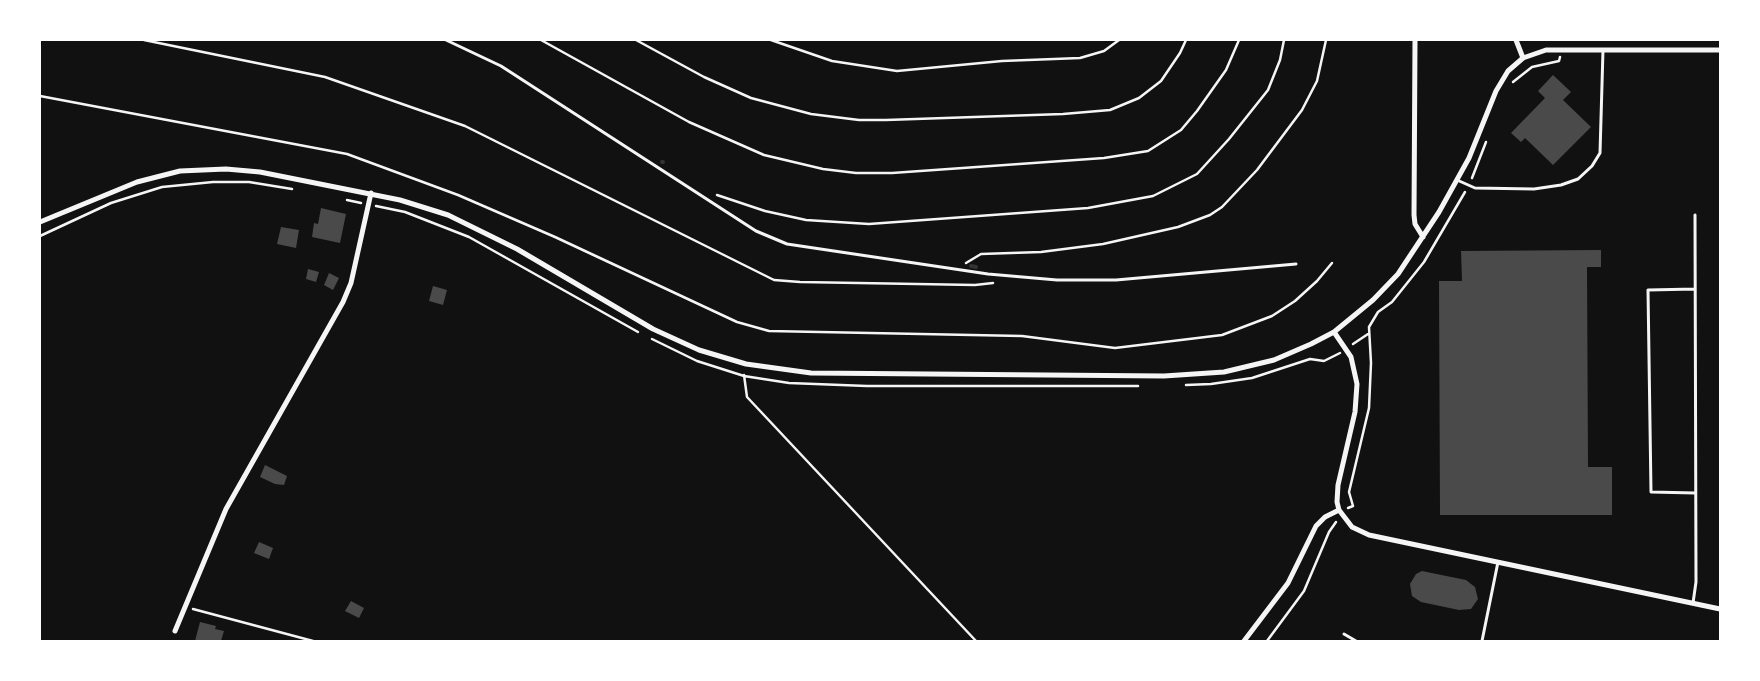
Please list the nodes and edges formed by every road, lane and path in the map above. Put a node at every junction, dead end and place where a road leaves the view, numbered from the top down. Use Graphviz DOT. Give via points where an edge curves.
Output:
graph roads {
  1 [pos="144,40"];
  2 [pos="446,40"];
  3 [pos="541,40"];
  4 [pos="636,40"];
  5 [pos="771,40"];
  6 [pos="1119,40"];
  7 [pos="1186,40"];
  8 [pos="1239,40"];
  9 [pos="1284,40"];
  10 [pos="1326,40"];
  11 [pos="1416,40"];
  12 [pos="1516,40"];
  13 [pos="1603,49"];
  14 [pos="1720,50"];
  15 [pos="1523,58"];
  16 [pos="40,96"];
  17 [pos="1457,180"];
  18 [pos="293,189"];
  19 [pos="371,194"];
  20 [pos="714,195"];
  21 [pos="340,198"];
  22 [pos="368,204"];
  23 [pos="1695,215"];
  24 [pos="40,222"];
  25 [pos="40,236"];
  26 [pos="1423,237"];
  27 [pos="1332,263"];
  28 [pos="1296,264"];
  29 [pos="960,268"];
  30 [pos="998,282"];
  31 [pos="1695,289"];
  32 [pos="1334,332"];
  33 [pos="643,334"];
  34 [pos="1368,334"];
  35 [pos="650,339"];
  36 [pos="1346,349"];
  37 [pos="746,364"];
  38 [pos="744,376"];
  39 [pos="1184,385"];
  40 [pos="1138,386"];
  41 [pos="1695,493"];
  42 [pos="1341,513"];
  43 [pos="1498,562"];
  44 [pos="1692,604"];
  45 [pos="185,606"];
  46 [pos="1720,610"];
  47 [pos="175,631"];
  48 [pos="1344,634"];
  49 [pos="313,641"];
  50 [pos="976,641"];
  51 [pos="1244,641"];
  52 [pos="1267,641"];
  53 [pos="1356,641"];
  54 [pos="1482,641"];
  1 -- 30 [label="path" via="325,77 465,126 774,280 974,285"];
  2 -- 29 [label="lane" via="500,66 756,231 787,244 891,261"];
  3 -- 8 [label="path" via="735,144 793,163 856,173 1027,165 1148,151 1181,130 1197,111 1226,70"];
  4 -- 7 [label="path" via="751,98 811,114 886,120 1110,110 1139,98 1161,81"];
  5 -- 6 [label="path" via="832,60 897,71 1002,61 1080,58 1104,51"];
  9 -- 20 [label="path" via="1268,90 1229,139 1197,174 1153,196 1088,208 869,224 806,220"];
  10 -- 29 [label="path" via="1317,81 1302,110 1257,170 1222,207 1210,215 1170,229 1103,244 1041,252 981,254"];
  11 -- 26 [label="street" via="1414,215"];
  12 -- 15 [label="street"];
  13 -- 14 [label="street"];
  13 -- 15 [label="street" via="1546,50"];
  13 -- 17 [label="lane" via="1600,153 1578,179 1534,189 1475,188"];
  15 -- 17 [label="street" via="1508,71 1496,91"];
  16 -- 27 [label="path" via="347,154 458,194 737,322 769,331 1022,336 1115,348 1222,335 1272,316 1318,282"];
  17 -- 26 [label="street"];
  18 -- 25 [label="path" via="250,182 162,187 111,204"];
  19 -- 22 [label="street"];
  19 -- 24 [label="street" via="260,172 226,169 180,171 137,182"];
  19 -- 37 [label="street" via="434,210 476,227 653,329 699,350"];
  21 -- 22 [label="path"];
  22 -- 33 [label="path" via="405,212 452,229"];
  22 -- 45 [label="street" via="351,282 343,302 226,510"];
  23 -- 31 [label="lane"];
  26 -- 32 [label="street" via="1392,281"];
  28 -- 29 [label="lane" via="1116,280 1057,280 988,274"];
  31 -- 41 [label="lane"];
  31 -- 41 [label="lane" via="1648,290 1650,492"];
  32 -- 36 [label="street"];
  32 -- 37 [label="street" via="1274,360 1224,372 1164,376 811,373"];
  34 -- 36 [label="path"];
  35 -- 38 [label="path"];
  36 -- 39 [label="path" via="1324,361 1310,358 1252,378"];
  36 -- 42 [label="street" via="1355,369 1357,391 1338,485 1336,502"];
  37 -- 38 [label="path"];
  38 -- 40 [label="path" via="789,383 867,386"];
  38 -- 50 [label="path" via="747,397"];
  41 -- 44 [label="lane" via="1696,582"];
  42 -- 43 [label="street" via="1352,527 1369,535"];
  42 -- 51 [label="street" via="1325,517 1316,526 1288,583"];
  42 -- 52 [label="path" via="1329,532 1304,591"];
  43 -- 44 [label="street"];
  43 -- 54 [label="lane"];
  44 -- 46 [label="street"];
  45 -- 47 [label="street"];
  45 -- 49 [label="path" via="241,624"];
  48 -- 53 [label="lane"];
}
